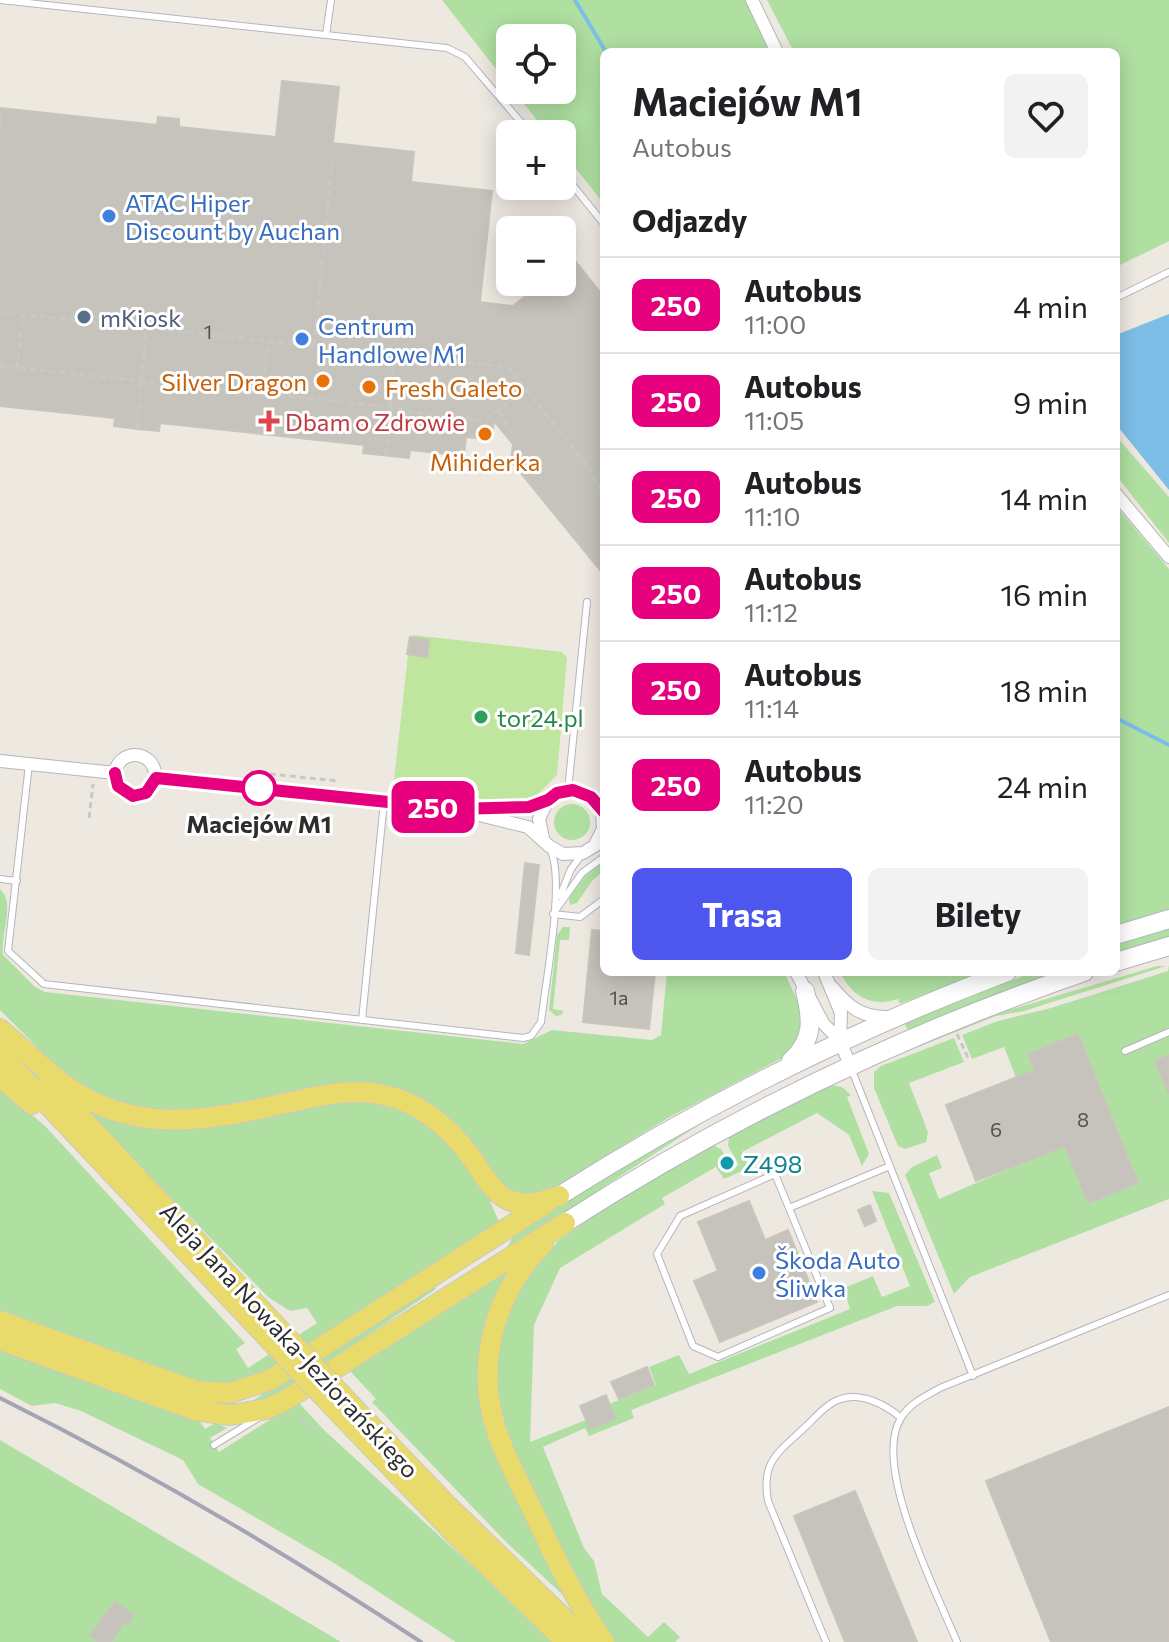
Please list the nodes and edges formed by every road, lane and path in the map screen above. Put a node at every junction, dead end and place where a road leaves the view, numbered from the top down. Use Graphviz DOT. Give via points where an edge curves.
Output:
graph roads {
  1 [pos="0,0"];
  2 [pos="331,0"];
  3 [pos="752,0"];
  4 [pos="326,35"];
  5 [pos="775,48"];
  6 [pos="2,114"];
  7 [pos="519,120"];
  8 [pos="0,130"];
  9 [pos="333,153"];
  10 [pos="576,189"];
  11 [pos="600,219"];
  12 [pos="1169,272"];
  13 [pos="1120,296"];
  14 [pos="0,312"];
  15 [pos="23,314"];
  16 [pos="146,327"];
  17 [pos="268,340"];
  18 [pos="314,345"];
  19 [pos="395,354"];
  20 [pos="0,366"];
  21 [pos="17,368"];
  22 [pos="142,380"];
  23 [pos="525,390"];
  24 [pos="262,393"];
  25 [pos="390,407"];
  26 [pos="498,410"];
  27 [pos="137,429"];
  28 [pos="511,432"];
  29 [pos="386,455"];
  30 [pos="600,489"];
  31 [pos="1120,499"];
  32 [pos="1169,557"];
  33 [pos="587,602"];
  34 [pos="0,761"];
  35 [pos="29,764"];
  36 [pos="94,771"];
  37 [pos="250,772"];
  38 [pos="115,773"];
  39 [pos="156,778"];
  40 [pos="339,781"];
  41 [pos="568,790"];
  42 [pos="548,800"];
  43 [pos="384,802"];
  44 [pos="600,806"];
  45 [pos="456,809"];
  46 [pos="89,818"];
  47 [pos="546,843"];
  48 [pos="600,843"];
  49 [pos="583,853"];
  50 [pos="600,860"];
  51 [pos="0,879"];
  52 [pos="17,881"];
  53 [pos="600,902"];
  54 [pos="553,914"];
  55 [pos="1169,919"];
  56 [pos="1120,934"];
  57 [pos="1169,946"];
  58 [pos="1120,961"];
  59 [pos="798,976"];
  60 [pos="826,976"];
  61 [pos="997,976"];
  62 [pos="1073,976"];
  63 [pos="832,987"];
  64 [pos="805,991"];
  65 [pos="895,1016"];
  66 [pos="362,1020"];
  67 [pos="0,1030"];
  68 [pos="1169,1032"];
  69 [pos="957,1034"];
  70 [pos="840,1041"];
  71 [pos="1125,1051"];
  72 [pos="0,1054"];
  73 [pos="969,1060"];
  74 [pos="850,1065"];
  75 [pos="785,1066"];
  76 [pos="0,1077"];
  77 [pos="890,1166"];
  78 [pos="117,1177"];
  79 [pos="494,1189"];
  80 [pos="618,1189"];
  81 [pos="559,1196"];
  82 [pos="789,1208"];
  83 [pos="565,1223"];
  84 [pos="502,1232"];
  85 [pos="481,1277"];
  86 [pos="1169,1295"];
  87 [pos="0,1321"];
  88 [pos="271,1331"];
  89 [pos="0,1340"];
  90 [pos="973,1376"];
  91 [pos="284,1401"];
  92 [pos="346,1410"];
  93 [pos="300,1418"];
  94 [pos="901,1418"];
  95 [pos="316,1433"];
  96 [pos="214,1445"];
  97 [pos="565,1641"];
  98 [pos="588,1642"];
  99 [pos="604,1642"];
  100 [pos="826,1642"];
  101 [pos="957,1642"];
  1 -- 4 [label="lane"];
  2 -- 4 [label="lane"];
  3 -- 5 [label="street"];
  4 -- 7 [label="lane" via="447,48 465,57"];
  6 -- 8 [label="path"];
  9 -- 18 [label="path"];
  10 -- 11 [label="lane"];
  12 -- 13 [label="lane"];
  14 -- 15 [label="path"];
  15 -- 16 [label="path"];
  15 -- 21 [label="path"];
  16 -- 17 [label="path"];
  16 -- 22 [label="path"];
  17 -- 18 [label="path"];
  17 -- 24 [label="path"];
  18 -- 19 [label="path"];
  19 -- 23 [label="path" via="508,367"];
  19 -- 25 [label="path"];
  20 -- 21 [label="path"];
  21 -- 22 [label="path"];
  22 -- 24 [label="path"];
  22 -- 27 [label="path"];
  23 -- 26 [label="path"];
  23 -- 30 [label="path"];
  24 -- 25 [label="path"];
  25 -- 26 [label="path" via="485,420"];
  25 -- 29 [label="path"];
  26 -- 28 [label="path"];
  31 -- 32 [label="street"];
  33 -- 41 [label="lane"];
  34 -- 35 [label="street"];
  35 -- 36 [label="street"];
  35 -- 52 [label="lane"];
  36 -- 38 [label="street"];
  36 -- 46 [label="path"];
  37 -- 40 [label="path"];
  38 -- 39 [label="street" via="118,786 133,796 146,793"];
  38 -- 39 [label="street" via="120,761 138,754 153,765"];
  39 -- 43 [label="street"];
  41 -- 42 [label="street"];
  41 -- 44 [label="street" via="584,793"];
  42 -- 45 [label="street" via="519,809"];
  42 -- 47 [label="street" via="539,819"];
  43 -- 45 [label="street"];
  43 -- 66 [label="lane"];
  45 -- 47 [label="street" via="528,827"];
  47 -- 49 [label="street" via="563,854"];
  47 -- 54 [label="lane" via="556,865"];
  48 -- 49 [label="street"];
  49 -- 54 [label="lane"];
  50 -- 54 [label="lane" via="572,883"];
  51 -- 52 [label="lane"];
  52 -- 66 [label="lane" via="8,951 44,984"];
  53 -- 54 [label="lane" via="580,917"];
  54 -- 66 [label="lane" via="541,1022 531,1036"];
  55 -- 56 [label="street"];
  57 -- 58 [label="street"];
  59 -- 64 [label="street"];
  60 -- 63 [label="street"];
  61 -- 65 [label="street"];
  62 -- 74 [label="street"];
  63 -- 65 [label="street" via="861,1013"];
  63 -- 70 [label="street" via="841,1013"];
  64 -- 70 [label="street"];
  64 -- 75 [label="street" via="809,1036"];
  65 -- 70 [label="street"];
  67 -- 79 [label="main road" via="78,1093 145,1119 193,1121 330,1094 385,1095 437,1119"];
  67 -- 88 [label="main road, Aleja Jana Nowaka-Jeziorańskiego"];
  68 -- 71 [label="lane"];
  69 -- 73 [label="path"];
  70 -- 74 [label="street"];
  70 -- 75 [label="street"];
  70 -- 80 [label="street" via="829,1059 813,1070 723,1116"];
  72 -- 78 [label="main road, Aleja Jana Nowaka-Jeziorańskiego"];
  74 -- 77 [label="lane"];
  74 -- 80 [label="street" via="741,1118"];
  75 -- 81 [label="street"];
  76 -- 78 [label="main road"];
  77 -- 82 [label="lane"];
  77 -- 90 [label="lane"];
  78 -- 88 [label="main road, Aleja Jana Nowaka-Jeziorańskiego"];
  79 -- 81 [label="main road" via="523,1204"];
  79 -- 84 [label="main road" via="503,1213"];
  80 -- 83 [label="street"];
  81 -- 84 [label="main road"];
  82 -- 82 [label="lane" via="775,1174 680,1216 657,1254 693,1346 718,1357 830,1308"];
  83 -- 85 [label="main road"];
  83 -- 99 [label="main road" via="538,1249 503,1300 487,1381 498,1435 569,1586"];
  84 -- 85 [label="main road"];
  84 -- 87 [label="main road" via="270,1380 230,1393 196,1391"];
  85 -- 91 [label="main road"];
  86 -- 90 [label="lane"];
  88 -- 92 [label="main road, Aleja Jana Nowaka-Jeziorańskiego, bridge"];
  89 -- 91 [label="main road" via="206,1418 249,1413"];
  90 -- 94 [label="lane" via="918,1400"];
  91 -- 96 [label="lane"];
  92 -- 97 [label="main road, Aleja Jana Nowaka-Jeziorańskiego" via="454,1533"];
  92 -- 98 [label="main road, Aleja Jana Nowaka-Jeziorańskiego"];
  93 -- 95 [label="path"];
  94 -- 100 [label="lane" via="870,1400 838,1399 771,1459 765,1484 768,1501"];
  94 -- 101 [label="lane" via="893,1440 896,1489"];
}
